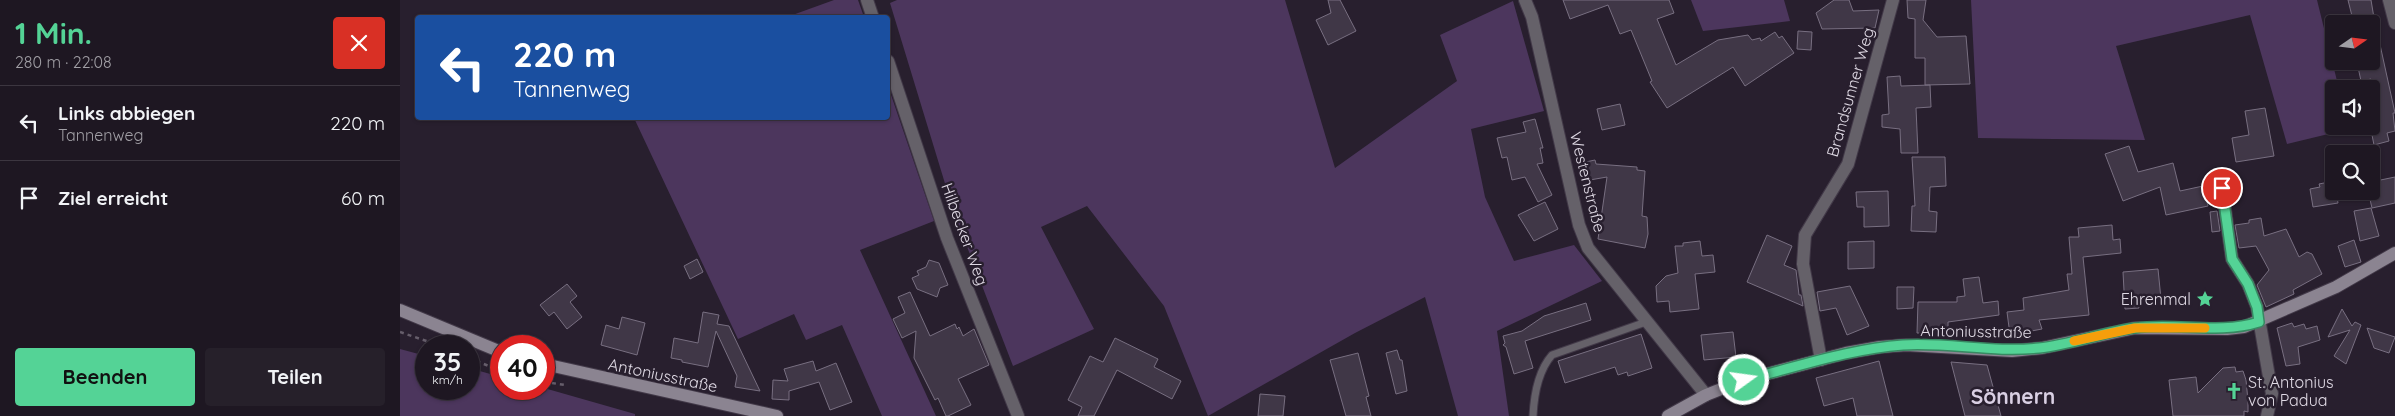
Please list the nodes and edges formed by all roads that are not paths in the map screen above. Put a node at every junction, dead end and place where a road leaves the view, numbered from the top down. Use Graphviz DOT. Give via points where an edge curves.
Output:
graph roads {
  1 [pos="867,0"];
  2 [pos="1525,0"];
  3 [pos="1892,0"];
  4 [pos="2389,0"];
  5 [pos="872,15"];
  6 [pos="2395,23"];
  7 [pos="890,67"];
  8 [pos="2222,188"];
  9 [pos="2395,253"];
  10 [pos="400,310"];
  11 [pos="1646,322"];
  12 [pos="2259,322"];
  13 [pos="490,347"];
  14 [pos="1821,360"];
  15 [pos="555,366"];
  16 [pos="1706,395"];
  17 [pos="776,416"];
  18 [pos="1018,416"];
  19 [pos="1533,416"];
  20 [pos="1668,416"];
  21 [pos="2267,416"];
  1 -- 5 [label="street"];
  2 -- 11 [label="street, Westenstraße" via="1532,17 1579,225 1588,248"];
  3 -- 14 [label="street, Brandsunner Weg" via="1848,164 1806,235 1803,264"];
  4 -- 6 [label="street"];
  7 -- 18 [label="street, Hilbecker Weg" via="947,238"];
  8 -- 12 [label="street" via="2232,259 2248,284"];
  9 -- 12 [label="street, Antoniusstraße" via="2336,287"];
  10 -- 13 [label="street"];
  11 -- 16 [label="street, Westenstraße"];
  11 -- 19 [label="lane" via="1552,355 1545,364 1534,398"];
  12 -- 14 [label="street, Antoniusstraße" via="2227,329 2135,328 2042,348 2012,351 1906,345 1880,347"];
  12 -- 21 [label="street" via="2272,394"];
  14 -- 16 [label="street, Antoniusstraße" via="1744,380"];
  15 -- 17 [label="street, Antoniusstraße"];
  16 -- 20 [label="street, Antoniusstraße"];
}
